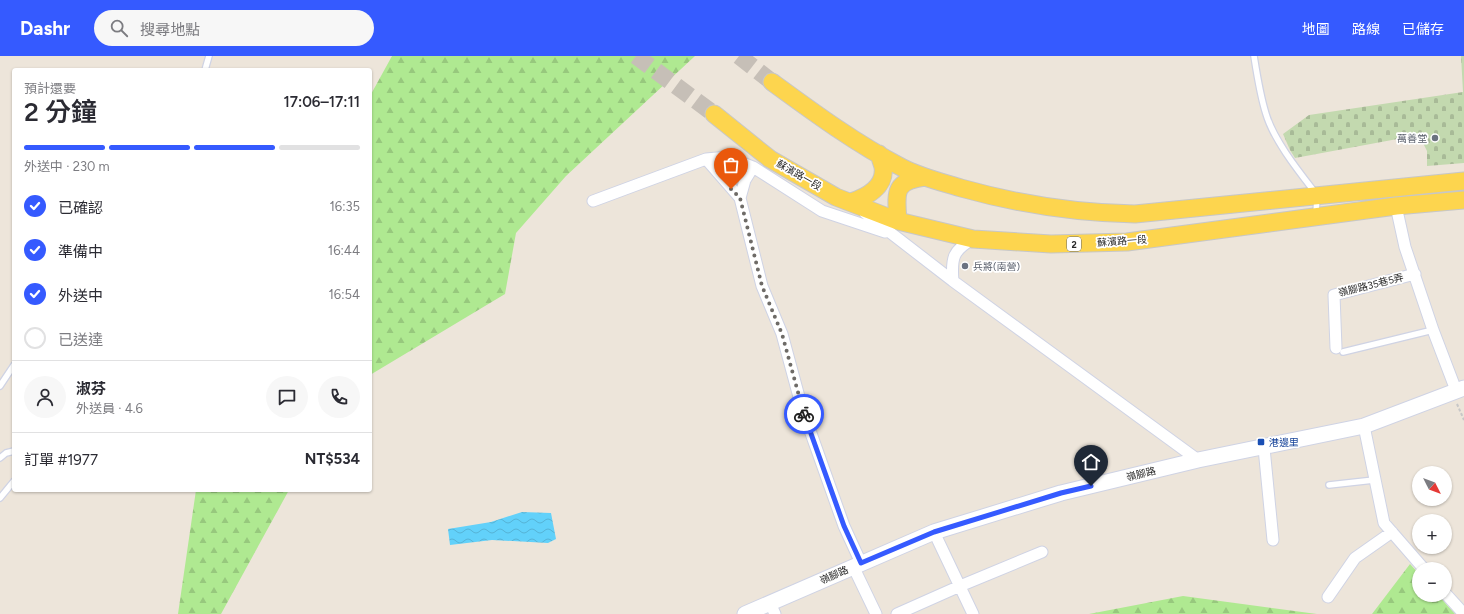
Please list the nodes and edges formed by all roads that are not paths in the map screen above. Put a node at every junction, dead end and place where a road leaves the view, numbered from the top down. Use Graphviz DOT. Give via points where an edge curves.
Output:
graph roads {
  1 [pos="209,56"];
  2 [pos="1254,56"];
  3 [pos="206,68"];
  4 [pos="772,82"];
  5 [pos="714,114"];
  6 [pos="879,154"];
  7 [pos="706,159"];
  8 [pos="752,167"];
  9 [pos="925,178"];
  10 [pos="1464,182"];
  11 [pos="1317,196"];
  12 [pos="740,198"];
  13 [pos="1464,200"];
  14 [pos="593,201"];
  15 [pos="851,202"];
  16 [pos="1396,206"];
  17 [pos="1316,217"];
  18 [pos="896,228"];
  19 [pos="973,239"];
  20 [pos="1414,274"];
  21 [pos="953,281"];
  22 [pos="1433,330"];
  23 [pos="1339,350"];
  24 [pos="12,368"];
  25 [pos="0,386"];
  26 [pos="1459,390"];
  27 [pos="1364,426"];
  28 [pos="1264,448"];
  29 [pos="12,452"];
  30 [pos="0,458"];
  31 [pos="1198,460"];
  32 [pos="1374,480"];
  33 [pos="12,483"];
  34 [pos="1329,485"];
  35 [pos="0,498"];
  36 [pos="934,532"];
  37 [pos="1392,532"];
  38 [pos="1273,540"];
  39 [pos="1042,552"];
  40 [pos="1418,562"];
  41 [pos="857,565"];
  42 [pos="960,586"];
  43 [pos="1328,597"];
  44 [pos="1452,601"];
  45 [pos="772,608"];
  46 [pos="745,614"];
  47 [pos="876,614"];
  48 [pos="897,614"];
  49 [pos="973,614"];
  50 [pos="1463,614"];
  1 -- 3 [label="lane"];
  2 -- 11 [label="lane" via="1266,115 1276,137"];
  4 -- 6 [label="main road" via="827,122"];
  5 -- 15 [label="main road, 蘇濱路一段 / 2" via="770,159 836,197"];
  6 -- 9 [label="main road"];
  6 -- 15 [label="main road" via="883,178 878,187"];
  7 -- 8 [label="street" via="728,156"];
  7 -- 12 [label="street"];
  7 -- 14 [label="street"];
  8 -- 12 [label="street" via="744,180"];
  8 -- 18 [label="street" via="822,211"];
  9 -- 11 [label="main road" via="989,195 1055,208 1098,213 1135,214"];
  9 -- 18 [label="main road" via="905,182 897,192"];
  10 -- 11 [label="main road"];
  11 -- 17 [label="lane"];
  12 -- 41 [label="street" via="762,286 782,334 802,408"];
  13 -- 16 [label="main road, 蘇濱路一段 / 2"];
  15 -- 18 [label="main road, 蘇濱路一段 / 2"];
  16 -- 17 [label="main road, 蘇濱路一段 / 2"];
  16 -- 20 [label="street"];
  17 -- 19 [label="main road, 蘇濱路一段 / 2" via="1127,242 1050,244"];
  18 -- 19 [label="main road, 蘇濱路一段 / 2"];
  18 -- 21 [label="street"];
  19 -- 21 [label="street" via="961,245 953,256"];
  20 -- 22 [label="street"];
  20 -- 23 [label="street, 嶺腳路35巷5弄" via="1334,294"];
  21 -- 31 [label="street"];
  22 -- 23 [label="lane"];
  22 -- 26 [label="street" via="1454,385"];
  24 -- 25 [label="lane"];
  26 -- 27 [label="street, 嶺腳路"];
  27 -- 28 [label="street, 嶺腳路"];
  27 -- 32 [label="street"];
  28 -- 31 [label="street, 嶺腳路"];
  28 -- 38 [label="street"];
  29 -- 30 [label="lane"];
  31 -- 36 [label="street, 嶺腳路" via="1061,493"];
  32 -- 34 [label="lane"];
  32 -- 37 [label="street" via="1384,523"];
  33 -- 35 [label="lane"];
  36 -- 41 [label="street, 嶺腳路"];
  36 -- 42 [label="street"];
  37 -- 40 [label="street"];
  37 -- 43 [label="street" via="1355,558"];
  39 -- 42 [label="street"];
  41 -- 45 [label="street, 嶺腳路"];
  41 -- 47 [label="street"];
  42 -- 48 [label="street"];
  42 -- 49 [label="street"];
  44 -- 50 [label="street"];
  45 -- 46 [label="street, 嶺腳路"];
}
